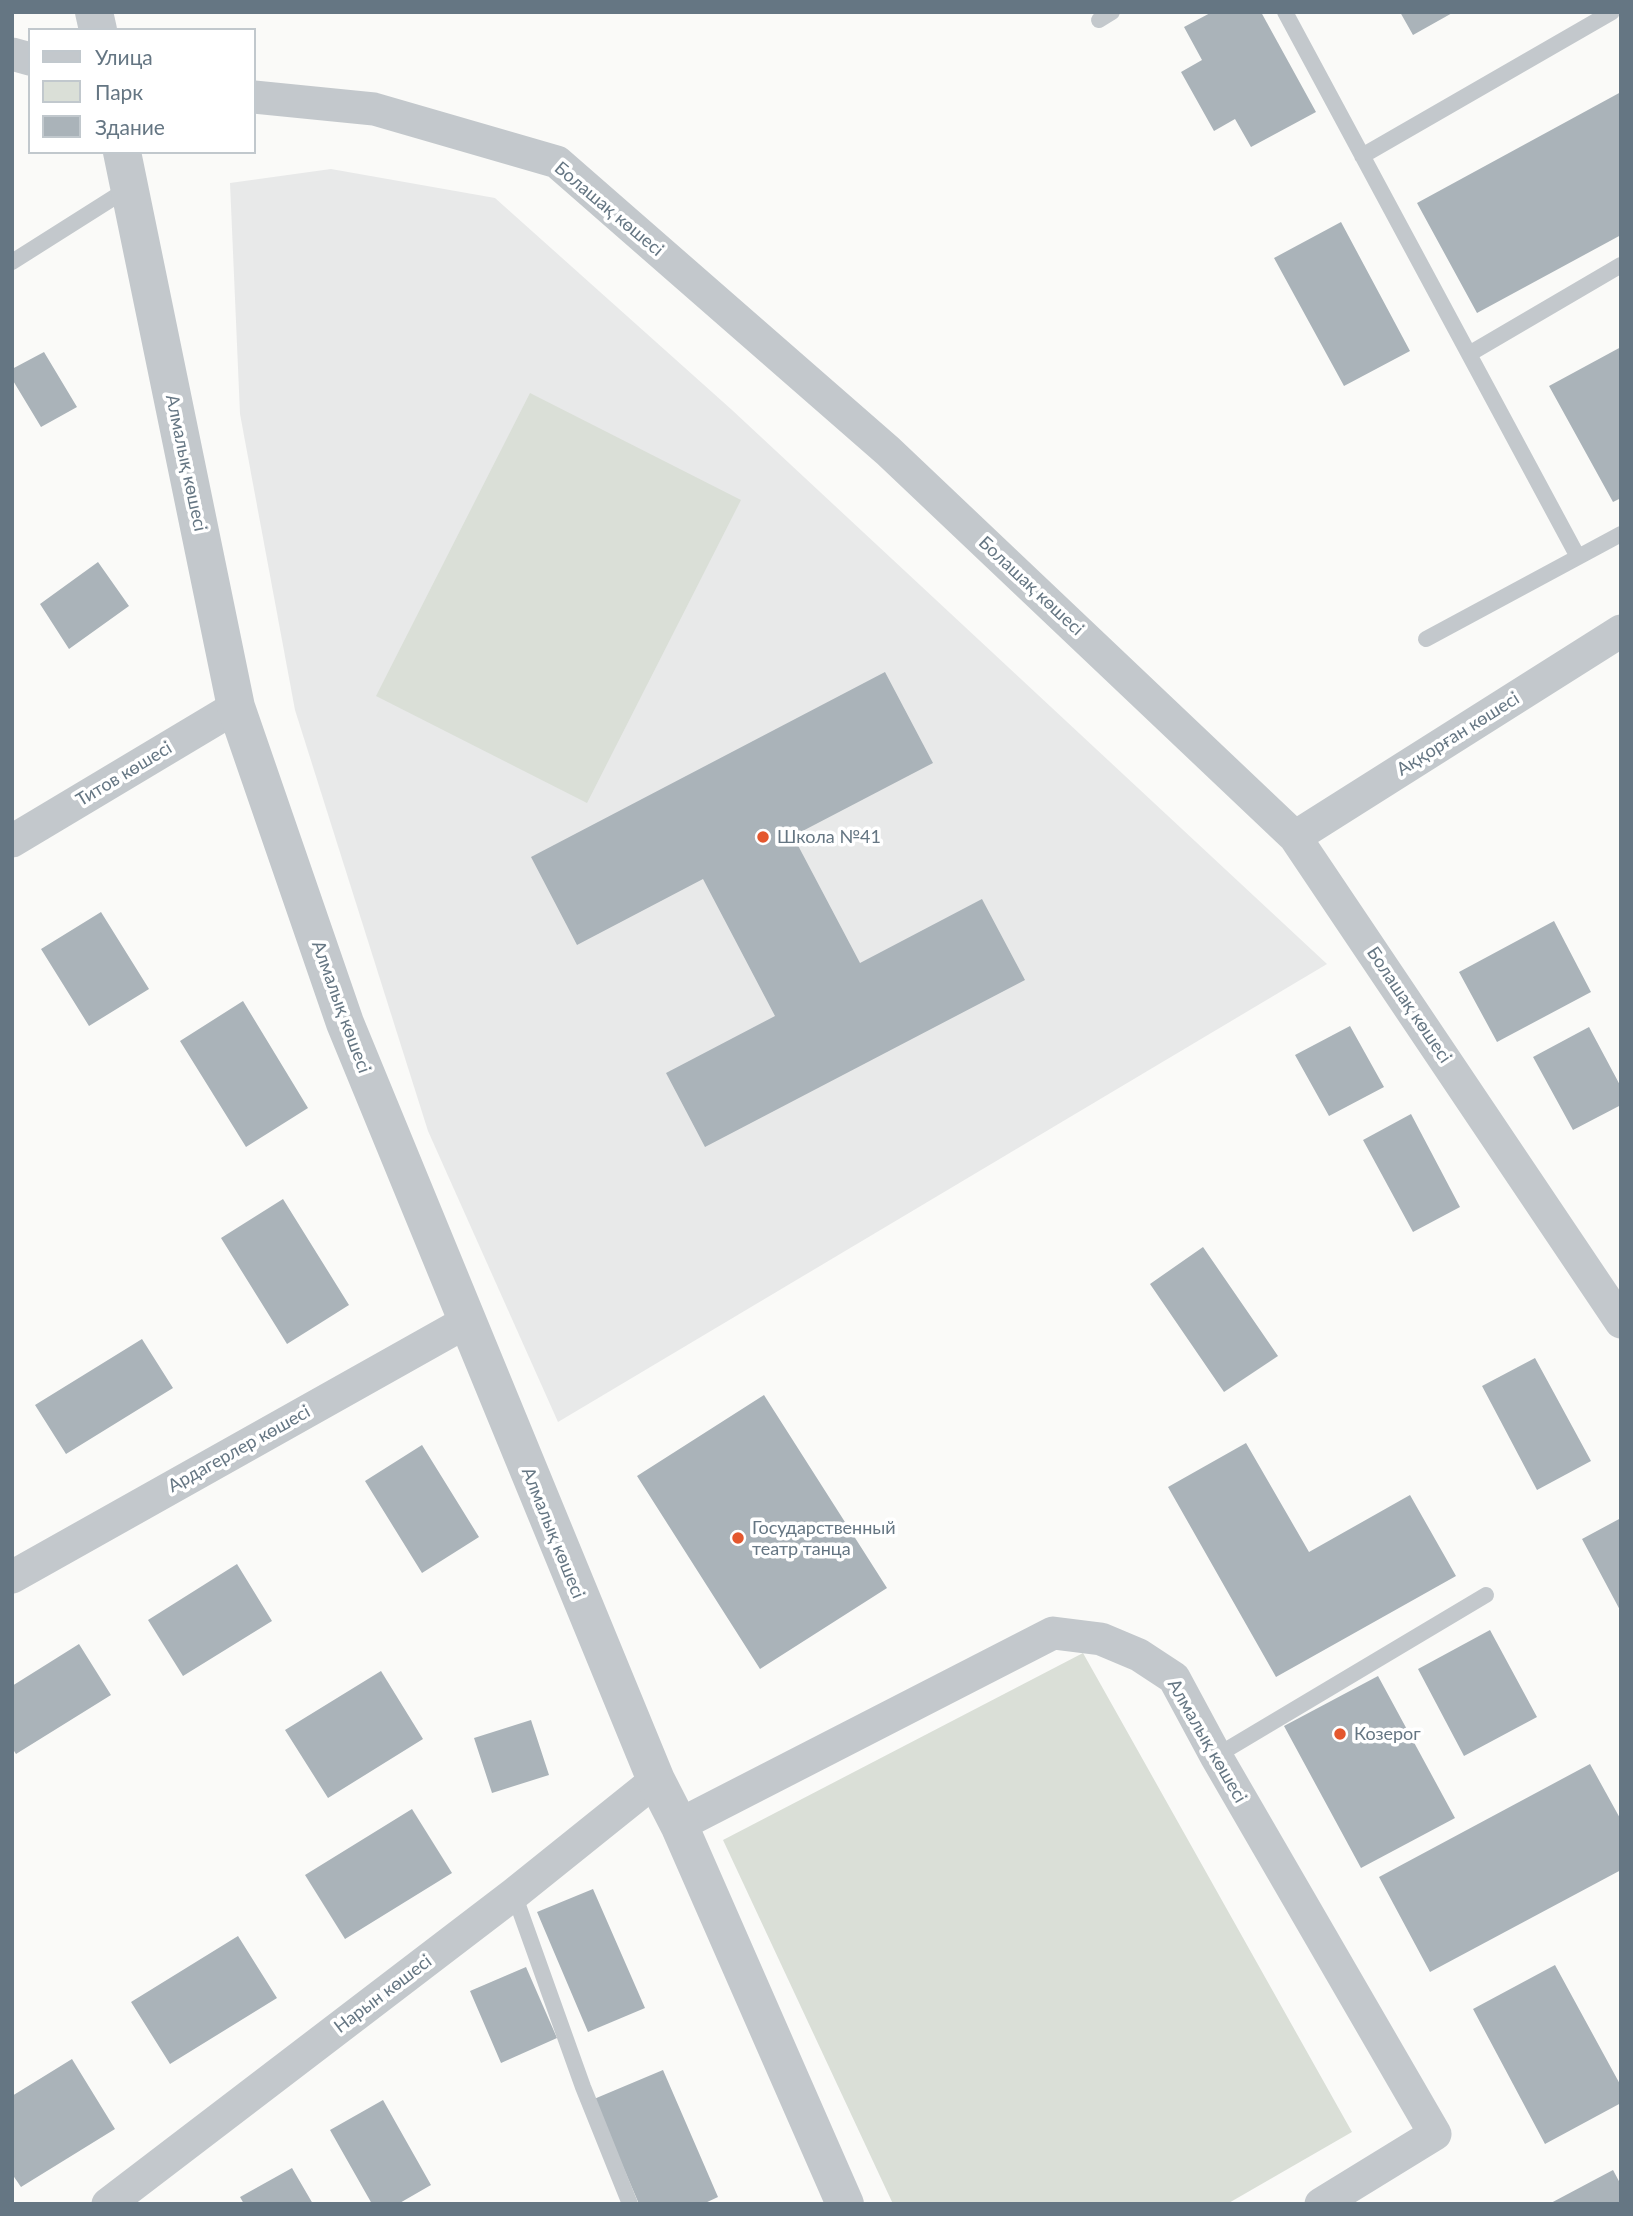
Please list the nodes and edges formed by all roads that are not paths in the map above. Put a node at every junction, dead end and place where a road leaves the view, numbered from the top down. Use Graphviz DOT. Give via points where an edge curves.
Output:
graph roads {
  1 [pos="1285,12"];
  2 [pos="1612,12"];
  3 [pos="256,97"];
  4 [pos="1362,156"];
  5 [pos="125,170"];
  6 [pos="12,261"];
  7 [pos="1621,265"];
  8 [pos="1469,354"];
  9 [pos="1621,534"];
  10 [pos="1578,557"];
  11 [pos="1621,631"];
  12 [pos="1426,639"];
  13 [pos="236,707"];
  14 [pos="1296,837"];
  15 [pos="12,841"];
  16 [pos="466,1322"];
  17 [pos="1621,1322"];
  18 [pos="12,1577"];
  19 [pos="1486,1595"];
  20 [pos="1216,1756"];
  21 [pos="656,1780"];
  22 [pos="678,1825"];
  23 [pos="514,1894"];
  24 [pos="840,2202"];
  25 [pos="108,2204"];
  26 [pos="630,2204"];
  27 [pos="1321,2204"];
  1 -- 4 [label="lane"];
  2 -- 4 [label="lane"];
  3 -- 14 [label="street, Болашақ көшесі" via="374,109 557,162 888,451"];
  4 -- 8 [label="lane"];
  5 -- 6 [label="lane"];
  5 -- 13 [label="street, Алмалық көшесі"];
  7 -- 8 [label="lane"];
  8 -- 10 [label="lane"];
  9 -- 10 [label="lane"];
  10 -- 12 [label="lane"];
  11 -- 14 [label="street, Аққорған көшесі"];
  13 -- 15 [label="street, Титов көшесі"];
  13 -- 16 [label="street, Алмалық көшесі" via="345,1023"];
  14 -- 17 [label="street, Болашақ көшесі"];
  16 -- 18 [label="street, Ардагерлер көшесі"];
  16 -- 21 [label="street, Алмалық көшесі"];
  19 -- 20 [label="lane"];
  20 -- 22 [label="street, Алмалық көшесі" via="1174,1678 1139,1655 1101,1639 1053,1633"];
  20 -- 27 [label="street, Алмалық көшесі" via="1435,2134"];
  21 -- 22 [label="street, Алмалық көшесі"];
  21 -- 23 [label="street, Нарын көшесі"];
  22 -- 24 [label="street, Алмалық көшесі"];
  23 -- 25 [label="street, Нарын көшесі"];
  23 -- 26 [label="lane"];
}
